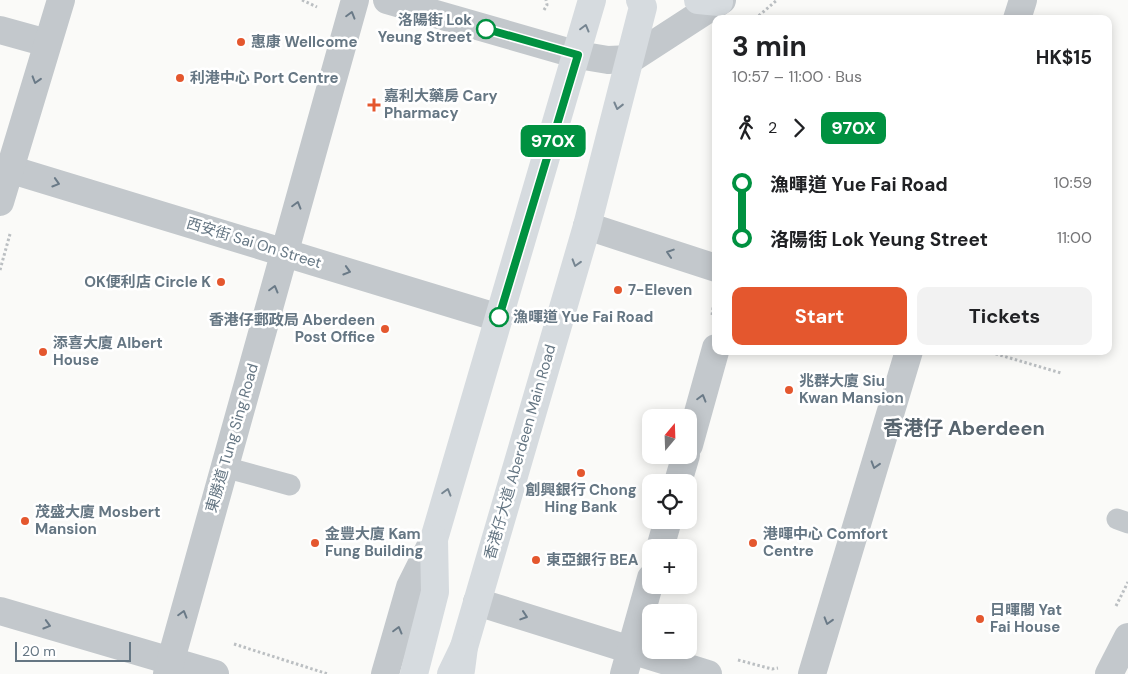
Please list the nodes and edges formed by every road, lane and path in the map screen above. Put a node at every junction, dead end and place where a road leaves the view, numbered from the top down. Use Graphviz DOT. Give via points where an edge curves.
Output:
graph roads {
  1 [pos="61,0"];
  2 [pos="355,0"];
  3 [pos="387,0"];
  4 [pos="592,0"];
  5 [pos="640,0"];
  6 [pos="777,0"];
  7 [pos="1023,0"];
  8 [pos="713,1"];
  9 [pos="760,15"];
  10 [pos="1018,15"];
  11 [pos="0,30"];
  12 [pos="47,43"];
  13 [pos="578,55"];
  14 [pos="631,59"];
  15 [pos="10,169"];
  16 [pos="6,213"];
  17 [pos="587,226"];
  18 [pos="284,252"];
  19 [pos="712,267"];
  20 [pos="0,270"];
  21 [pos="498,318"];
  22 [pos="714,355"];
  23 [pos="908,355"];
  24 [pos="1000,355"];
  25 [pos="1061,373"];
  26 [pos="698,413"];
  27 [pos="224,467"];
  28 [pos="290,485"];
  29 [pos="434,539"];
  30 [pos="646,594"];
  31 [pos="477,602"];
  32 [pos="0,611"];
  33 [pos="1128,637"];
  34 [pos="464,647"];
  35 [pos="627,662"];
  36 [pos="168,668"];
  37 [pos="215,674"];
  38 [pos="386,674"];
  39 [pos="414,674"];
  40 [pos="451,674"];
  41 [pos="461,674"];
  42 [pos="708,674"];
  43 [pos="812,674"];
  44 [pos="1109,674"];
  1 -- 12 [label="street"];
  18 -- 2 [label="street, 東勝道 Tung Sing Road, one-way"];
  3 -- 13 [label="street"];
  13 -- 4 [label="main road, one-way"];
  5 -- 14 [label="main road, 香港仔大道 Aberdeen Main Road" via="643,6"];
  6 -- 9 [label="path"];
  7 -- 10 [label="street"];
  8 -- 14 [label="street"];
  11 -- 12 [label="street"];
  12 -- 15 [label="street, one-way"];
  13 -- 14 [label="street" via="608,60"];
  13 -- 21 [label="main road"];
  14 -- 17 [label="main road, 香港仔大道 Aberdeen Main Road, one-way"];
  15 -- 16 [label="street"];
  15 -- 18 [label="street, 西安街 Sai On Street, one-way"];
  16 -- 20 [label="path"];
  19 -- 17 [label="street, one-way"];
  17 -- 31 [label="main road, 香港仔大道 Aberdeen Main Road, one-way"];
  18 -- 21 [label="street, 西安街 Sai On Street, one-way"];
  27 -- 18 [label="street, 東勝道 Tung Sing Road, one-way"];
  29 -- 21 [label="main road, one-way"];
  26 -- 22 [label="street, one-way"];
  23 -- 43 [label="street, one-way"];
  24 -- 25 [label="path"];
  27 -- 28 [label="lane"];
  36 -- 27 [label="street, 東勝道 Tung Sing Road, one-way"];
  38 -- 29 [label="street, one-way" via="410,587"];
  29 -- 39 [label="main road" via="435,592"];
  30 -- 35 [label="street"];
  31 -- 34 [label="main road, 香港仔大道 Aberdeen Main Road"];
  31 -- 35 [label="street, one-way"];
  32 -- 36 [label="street, one-way"];
  33 -- 44 [label="street"];
  34 -- 40 [label="main road"];
  34 -- 41 [label="main road, 香港仔大道 Aberdeen Main Road"];
  35 -- 42 [label="street"];
  36 -- 37 [label="street"];
}
